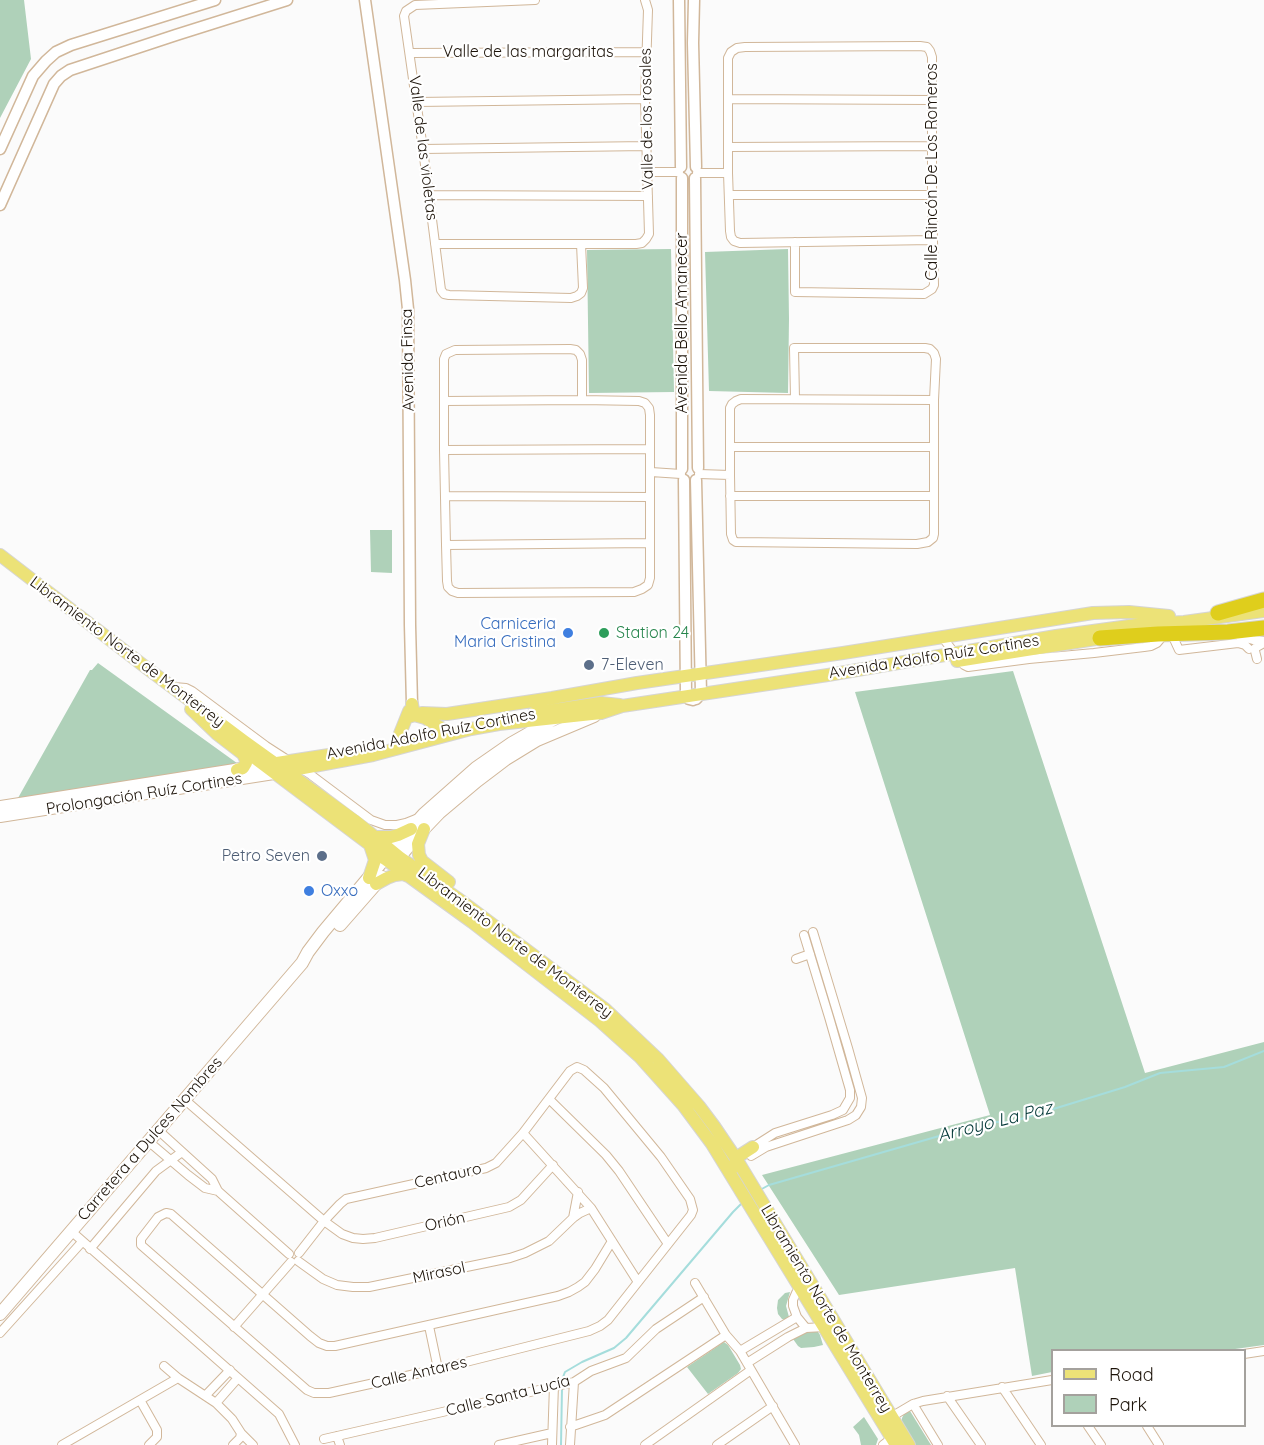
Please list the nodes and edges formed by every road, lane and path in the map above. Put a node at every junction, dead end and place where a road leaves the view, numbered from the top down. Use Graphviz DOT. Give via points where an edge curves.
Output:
graph roads {
  1 [pos="215,0"];
  2 [pos="286,0"];
  3 [pos="365,0"];
  4 [pos="370,0"];
  5 [pos="535,0"];
  6 [pos="645,0"];
  7 [pos="679,0"];
  8 [pos="694,0"];
  9 [pos="368,18"];
  10 [pos="693,24"];
  11 [pos="679,25"];
  12 [pos="693,43"];
  13 [pos="679,44"];
  14 [pos="646,51"];
  15 [pos="410,53"];
  16 [pos="645,99"];
  17 [pos="728,99"];
  18 [pos="931,100"];
  19 [pos="417,102"];
  20 [pos="647,146"];
  21 [pos="932,146"];
  22 [pos="728,147"];
  23 [pos="0,149"];
  24 [pos="423,149"];
  25 [pos="648,172"];
  26 [pos="696,172"];
  27 [pos="728,172"];
  28 [pos="681,173"];
  29 [pos="429,195"];
  30 [pos="729,195"];
  31 [pos="932,195"];
  32 [pos="648,196"];
  33 [pos="0,205"];
  34 [pos="933,240"];
  35 [pos="795,242"];
  36 [pos="435,244"];
  37 [pos="581,244"];
  38 [pos="682,312"];
  39 [pos="696,312"];
  40 [pos="682,329"];
  41 [pos="696,329"];
  42 [pos="795,399"];
  43 [pos="582,400"];
  44 [pos="934,400"];
  45 [pos="444,401"];
  46 [pos="730,447"];
  47 [pos="934,447"];
  48 [pos="650,449"];
  49 [pos="444,450"];
  50 [pos="651,472"];
  51 [pos="682,474"];
  52 [pos="698,474"];
  53 [pos="730,475"];
  54 [pos="445,496"];
  55 [pos="730,496"];
  56 [pos="934,496"];
  57 [pos="650,497"];
  58 [pos="650,543"];
  59 [pos="446,545"];
  60 [pos="0,555"];
  61 [pos="0,564"];
  62 [pos="686,579"];
  63 [pos="699,579"];
  64 [pos="699,600"];
  65 [pos="1264,600"];
  66 [pos="686,601"];
  67 [pos="1264,610"];
  68 [pos="1218,613"];
  69 [pos="1264,616"];
  70 [pos="1012,625"];
  71 [pos="1264,628"];
  72 [pos="1228,632"];
  73 [pos="942,637"];
  74 [pos="1100,638"];
  75 [pos="1264,642"];
  76 [pos="1249,649"];
  77 [pos="843,653"];
  78 [pos="957,656"];
  79 [pos="1257,659"];
  80 [pos="700,674"];
  81 [pos="828,675"];
  82 [pos="686,676"];
  83 [pos="552,698"];
  84 [pos="692,699"];
  85 [pos="581,705"];
  86 [pos="622,705"];
  87 [pos="190,708"];
  88 [pos="411,712"];
  89 [pos="531,713"];
  90 [pos="601,713"];
  91 [pos="556,718"];
  92 [pos="443,729"];
  93 [pos="397,741"];
  94 [pos="282,767"];
  95 [pos="237,770"];
  96 [pos="0,807"];
  97 [pos="424,814"];
  98 [pos="0,816"];
  99 [pos="417,832"];
  100 [pos="372,840"];
  101 [pos="392,858"];
  102 [pos="416,874"];
  103 [pos="373,881"];
  104 [pos="522,946"];
  105 [pos="810,954"];
  106 [pos="796,958"];
  107 [pos="184,1099"];
  108 [pos="549,1099"];
  109 [pos="158,1130"];
  110 [pos="702,1130"];
  111 [pos="523,1133"];
  112 [pos="148,1141"];
  113 [pos="725,1142"];
  114 [pos="182,1152"];
  115 [pos="744,1158"];
  116 [pos="172,1160"];
  117 [pos="553,1165"];
  118 [pos="218,1191"];
  119 [pos="578,1192"];
  120 [pos="745,1196"];
  121 [pos="591,1208"];
  122 [pos="693,1210"];
  123 [pos="573,1218"];
  124 [pos="324,1221"];
  125 [pos="70,1232"];
  126 [pos="612,1241"];
  127 [pos="82,1242"];
  128 [pos="668,1244"];
  129 [pos="90,1249"];
  130 [pos="294,1257"];
  131 [pos="638,1282"];
  132 [pos="695,1283"];
  133 [pos="800,1289"];
  134 [pos="814,1289"];
  135 [pos="262,1294"];
  136 [pos="704,1297"];
  137 [pos="829,1313"];
  138 [pos="0,1314"];
  139 [pos="797,1317"];
  140 [pos="429,1326"];
  141 [pos="234,1327"];
  142 [pos="782,1327"];
  143 [pos="806,1328"];
  144 [pos="824,1328"];
  145 [pos="0,1333"];
  146 [pos="726,1335"];
  147 [pos="788,1337"];
  148 [pos="740,1351"];
  149 [pos="1264,1351"];
  150 [pos="1246,1354"];
  151 [pos="164,1366"];
  152 [pos="749,1367"];
  153 [pos="438,1369"];
  154 [pos="230,1370"];
  155 [pos="178,1378"];
  156 [pos="238,1378"];
  157 [pos="1051,1380"];
  158 [pos="573,1382"];
  159 [pos="555,1385"];
  160 [pos="1002,1387"];
  161 [pos="206,1395"];
  162 [pos="947,1396"];
  163 [pos="140,1400"];
  164 [pos="216,1403"];
  165 [pos="913,1404"];
  166 [pos="773,1406"];
  167 [pos="891,1417"];
  168 [pos="570,1427"];
  169 [pos="1089,1427"];
  170 [pos="1148,1427"];
  171 [pos="241,1433"];
  172 [pos="552,1433"];
  173 [pos="324,1439"];
  174 [pos="893,1440"];
  175 [pos="338,1441"];
  176 [pos="794,1444"];
  177 [pos="62,1445"];
  178 [pos="149,1445"];
  179 [pos="233,1445"];
  180 [pos="253,1445"];
  181 [pos="295,1445"];
  182 [pos="499,1445"];
  183 [pos="552,1445"];
  184 [pos="570,1445"];
  185 [pos="645,1445"];
  186 [pos="717,1445"];
  187 [pos="909,1445"];
  188 [pos="938,1445"];
  189 [pos="981,1445"];
  190 [pos="1041,1445"];
  191 [pos="1101,1445"];
  192 [pos="1159,1445"];
  1 -- 23 [label="street" via="56,52 33,76"];
  2 -- 33 [label="street" via="61,76"];
  3 -- 9 [label="street, Avenida Finsa"];
  4 -- 9 [label="street, Avenida Finsa"];
  5 -- 15 [label="street, Valle de las violetas" via="410,7 404,16"];
  6 -- 14 [label="street, Valle de los rosales"];
  7 -- 11 [label="street, Avenida Bello Amanecer"];
  8 -- 10 [label="street, Avenida Bello Amanecer"];
  9 -- 88 [label="street, Avenida Finsa" via="408,309"];
  10 -- 11 [label="street"];
  10 -- 12 [label="street, Avenida Bello Amanecer"];
  11 -- 13 [label="street, Avenida Bello Amanecer"];
  12 -- 13 [label="street"];
  12 -- 26 [label="street, Avenida Bello Amanecer"];
  13 -- 28 [label="street, Avenida Bello Amanecer"];
  14 -- 15 [label="street, Valle de las margaritas"];
  14 -- 16 [label="street, Valle de los rosales"];
  15 -- 19 [label="street, Valle de las violetas"];
  16 -- 19 [label="street"];
  16 -- 20 [label="street, Valle de los rosales"];
  17 -- 18 [label="street"];
  17 -- 18 [label="street, Calle Rincón De Los Romeros" via="728,58 737,48 920,46 927,47 932,57"];
  17 -- 22 [label="street"];
  18 -- 21 [label="street, Calle Rincón De Los Romeros"];
  19 -- 24 [label="street, Valle de las violetas"];
  20 -- 24 [label="street"];
  20 -- 25 [label="street, Valle de los rosales"];
  21 -- 22 [label="street"];
  21 -- 31 [label="street, Calle Rincón De Los Romeros"];
  22 -- 27 [label="street"];
  24 -- 29 [label="street, Valle de las violetas"];
  25 -- 28 [label="street"];
  25 -- 32 [label="street, Valle de los rosales"];
  26 -- 27 [label="street"];
  26 -- 28 [label="street" via="688,180"];
  26 -- 28 [label="street" via="693,164 686,163"];
  26 -- 39 [label="street, Avenida Bello Amanecer"];
  27 -- 30 [label="street"];
  28 -- 38 [label="street, Avenida Bello Amanecer"];
  29 -- 32 [label="street"];
  29 -- 36 [label="street, Valle de las violetas"];
  30 -- 31 [label="street"];
  30 -- 35 [label="street" via="734,241"];
  31 -- 34 [label="street, Calle Rincón De Los Romeros"];
  32 -- 37 [label="street, Valle de los rosales" via="649,234 642,243"];
  34 -- 35 [label="street"];
  34 -- 35 [label="street, Calle Rincón De Los Romeros" via="933,285 924,294 795,292"];
  36 -- 37 [label="street"];
  36 -- 37 [label="street, Valle de las violetas" via="444,294 571,298 583,288"];
  38 -- 39 [label="street"];
  38 -- 40 [label="street, Avenida Bello Amanecer"];
  39 -- 41 [label="street, Avenida Bello Amanecer"];
  40 -- 41 [label="street"];
  40 -- 51 [label="street, Avenida Bello Amanecer"];
  41 -- 52 [label="street, Avenida Bello Amanecer"];
  42 -- 44 [label="street"];
  42 -- 44 [label="street" via="794,348 925,348 936,359"];
  42 -- 46 [label="street" via="741,399 732,404"];
  43 -- 45 [label="street"];
  43 -- 45 [label="street" via="582,360 576,350 570,349 455,350 444,358"];
  43 -- 48 [label="street" via="645,403 650,414"];
  44 -- 47 [label="street"];
  45 -- 49 [label="street"];
  46 -- 47 [label="street"];
  46 -- 53 [label="street"];
  47 -- 56 [label="street"];
  48 -- 49 [label="street"];
  48 -- 50 [label="street"];
  49 -- 54 [label="street"];
  50 -- 51 [label="street"];
  50 -- 57 [label="street"];
  51 -- 52 [label="street" via="690,482"];
  51 -- 52 [label="street" via="688,464 695,466"];
  51 -- 62 [label="street, Avenida Bello Amanecer"];
  52 -- 53 [label="street"];
  52 -- 63 [label="street, Avenida Bello Amanecer"];
  53 -- 55 [label="street"];
  54 -- 57 [label="street"];
  54 -- 59 [label="street"];
  55 -- 56 [label="street"];
  55 -- 56 [label="street" via="731,534 733,540 740,542 917,544 933,538"];
  57 -- 58 [label="street"];
  58 -- 59 [label="street"];
  58 -- 59 [label="street" via="648,585 634,592 458,593 448,587"];
  60 -- 94 [label="main road, Libramiento Norte de Monterrey"];
  61 -- 87 [label="main road"];
  62 -- 63 [label="street"];
  62 -- 66 [label="street, Avenida Bello Amanecer"];
  63 -- 64 [label="street, Avenida Bello Amanecer"];
  64 -- 66 [label="street"];
  64 -- 80 [label="street, Avenida Bello Amanecer"];
  65 -- 68 [label="highway"];
  66 -- 82 [label="street, Avenida Bello Amanecer"];
  67 -- 78 [label="main road, Avenida Adolfo Ruíz Cortines" via="1133,625"];
  68 -- 70 [label="main road" via="1093,613"];
  69 -- 74 [label="main road, Avenida Adolfo Ruíz Cortines"];
  70 -- 73 [label="main road"];
  70 -- 78 [label="main road" via="961,638 954,647"];
  71 -- 72 [label="highway"];
  72 -- 74 [label="highway"];
  72 -- 75 [label="street"];
  73 -- 77 [label="main road"];
  73 -- 78 [label="street"];
  74 -- 78 [label="main road, Avenida Adolfo Ruíz Cortines" via="983,657"];
  75 -- 79 [label="street" via="1256,648"];
  76 -- 78 [label="street" via="1238,644 1179,650 1173,637 1168,636 1151,646 975,667 964,665"];
  77 -- 80 [label="main road"];
  77 -- 81 [label="main road"];
  78 -- 81 [label="main road, Avenida Adolfo Ruíz Cortines"];
  78 -- 84 [label="main road"];
  80 -- 82 [label="main road"];
  80 -- 84 [label="street, Avenida Bello Amanecer"];
  81 -- 84 [label="main road, Avenida Adolfo Ruíz Cortines"];
  82 -- 83 [label="main road"];
  82 -- 84 [label="street, Avenida Bello Amanecer"];
  83 -- 88 [label="main road" via="447,714"];
  83 -- 89 [label="main road"];
  84 -- 86 [label="main road, Avenida Adolfo Ruíz Cortines"];
  84 -- 90 [label="main road"];
  85 -- 86 [label="main road, Avenida Adolfo Ruíz Cortines"];
  85 -- 89 [label="main road, Avenida Adolfo Ruíz Cortines"];
  85 -- 91 [label="main road, Carretera a Dulces Nombres"];
  86 -- 90 [label="main road, Avenida Adolfo Ruíz Cortines"];
  87 -- 94 [label="main road"];
  87 -- 95 [label="main road" via="243,754 246,763"];
  88 -- 92 [label="main road"];
  88 -- 93 [label="main road"];
  89 -- 92 [label="main road, Avenida Adolfo Ruíz Cortines"];
  90 -- 91 [label="main road, Avenida Adolfo Ruíz Cortines"];
  90 -- 99 [label="main road, Carretera a Dulces Nombres" via="537,740 506,759"];
  91 -- 94 [label="main road, Avenida Adolfo Ruíz Cortines" via="471,729 373,755"];
  91 -- 97 [label="main road, Carretera a Dulces Nombres" via="476,768"];
  92 -- 93 [label="main road, Avenida Adolfo Ruíz Cortines"];
  93 -- 94 [label="main road, Avenida Adolfo Ruíz Cortines"];
  94 -- 95 [label="main road, Prolongación Ruíz Cortines"];
  94 -- 97 [label="street" via="311,775 377,823 406,824"];
  94 -- 98 [label="main road, Prolongación Ruíz Cortines"];
  94 -- 100 [label="main road, Libramiento Norte de Monterrey" via="354,820"];
  95 -- 96 [label="main road, Prolongación Ruíz Cortines"];
  97 -- 99 [label="main road, Carretera a Dulces Nombres"];
  99 -- 100 [label="main road"];
  99 -- 101 [label="main road, Carretera a Dulces Nombres"];
  99 -- 102 [label="main road" via="411,849"];
  99 -- 104 [label="main road" via="421,836 417,849 422,861 482,907"];
  100 -- 101 [label="main road, Libramiento Norte de Monterrey"];
  100 -- 103 [label="main road"];
  101 -- 102 [label="main road, Libramiento Norte de Monterrey"];
  101 -- 103 [label="main road, Carretera a Dulces Nombres"];
  102 -- 103 [label="main road"];
  102 -- 104 [label="main road, Libramiento Norte de Monterrey"];
  102 -- 110 [label="main road" via="600,1020 640,1057"];
  103 -- 107 [label="main road, Carretera a Dulces Nombres"];
  104 -- 113 [label="main road, Libramiento Norte de Monterrey" via="605,1009 658,1059"];
  105 -- 106 [label="street"];
  105 -- 115 [label="street" via="850,1098 839,1112 776,1132"];
  105 -- 115 [label="street" via="808,934 848,1048 861,1107 848,1120"];
  107 -- 109 [label="main road, Carretera a Dulces Nombres"];
  107 -- 124 [label="street, Orión"];
  108 -- 111 [label="street, Centauro"];
  108 -- 122 [label="street, Centauro" via="573,1068 584,1070 616,1101 668,1166"];
  108 -- 128 [label="street" via="606,1155"];
  109 -- 112 [label="main road, Carretera a Dulces Nombres"];
  109 -- 114 [label="street, Mirasol"];
  110 -- 115 [label="main road" via="712,1134 730,1160"];
  110 -- 120 [label="main road"];
  111 -- 117 [label="street"];
  111 -- 124 [label="street, Centauro" via="491,1166 351,1198"];
  112 -- 116 [label="street, Mirasol"];
  112 -- 125 [label="main road, Carretera a Dulces Nombres"];
  113 -- 115 [label="main road, Libramiento Norte de Monterrey"];
  113 -- 115 [label="main road" via="737,1148"];
  114 -- 116 [label="street"];
  114 -- 118 [label="street, Mirasol" via="212,1179"];
  115 -- 120 [label="main road" via="735,1169"];
  115 -- 134 [label="main road, Libramiento Norte de Monterrey" via="747,1177"];
  116 -- 118 [label="street, Mirasol" via="205,1188"];
  116 -- 129 [label="street" via="156,1171"];
  117 -- 119 [label="street"];
  117 -- 124 [label="street, Orión" via="521,1200 509,1207 363,1239 342,1234"];
  118 -- 130 [label="street, Mirasol"];
  119 -- 121 [label="street"];
  119 -- 123 [label="street"];
  120 -- 133 [label="main road"];
  121 -- 123 [label="street, Mirasol"];
  121 -- 126 [label="street"];
  122 -- 128 [label="street, Calle Antares"];
  123 -- 130 [label="street, Mirasol" via="549,1241 525,1253 369,1287 337,1285"];
  124 -- 130 [label="street, Centauro"];
  125 -- 127 [label="street"];
  125 -- 138 [label="main road, Carretera a Dulces Nombres"];
  126 -- 131 [label="street"];
  126 -- 140 [label="street" via="585,1282 569,1292"];
  127 -- 129 [label="street"];
  127 -- 145 [label="street"];
  128 -- 131 [label="street, Calle Antares"];
  129 -- 154 [label="street"];
  130 -- 135 [label="street"];
  131 -- 153 [label="street, Calle Antares" via="600,1326"];
  132 -- 136 [label="street"];
  133 -- 134 [label="street"];
  133 -- 139 [label="street" via="793,1300"];
  133 -- 144 [label="main road"];
  134 -- 137 [label="main road, Libramiento Norte de Monterrey"];
  135 -- 140 [label="street" via="327,1346"];
  135 -- 141 [label="street"];
  135 -- 141 [label="street, Calle Antares" via="171,1214 158,1217 141,1239 142,1248"];
  136 -- 146 [label="street"];
  136 -- 158 [label="street, Calle Santa Lucía" via="656,1329 626,1358"];
  137 -- 144 [label="street" via="830,1320"];
  137 -- 167 [label="main road, Libramiento Norte de Monterrey"];
  139 -- 142 [label="street"];
  139 -- 143 [label="street"];
  140 -- 153 [label="street"];
  141 -- 153 [label="street, Calle Antares" via="314,1393"];
  142 -- 147 [label="street"];
  142 -- 148 [label="street"];
  143 -- 144 [label="street"];
  143 -- 147 [label="street"];
  144 -- 174 [label="main road"];
  146 -- 148 [label="street"];
  146 -- 168 [label="street" via="616,1408"];
  147 -- 152 [label="street"];
  148 -- 152 [label="street"];
  149 -- 150 [label="street"];
  151 -- 155 [label="street"];
  152 -- 166 [label="street"];
  152 -- 185 [label="street"];
  154 -- 156 [label="street"];
  154 -- 161 [label="street"];
  155 -- 161 [label="street"];
  155 -- 163 [label="street"];
  156 -- 164 [label="street"];
  156 -- 181 [label="street" via="279,1414"];
  157 -- 160 [label="street"];
  158 -- 159 [label="street, Calle Santa Lucía"];
  158 -- 168 [label="street"];
  159 -- 172 [label="street"];
  159 -- 175 [label="street, Calle Santa Lucía"];
  160 -- 162 [label="street"];
  160 -- 190 [label="street"];
  161 -- 164 [label="street"];
  162 -- 165 [label="street"];
  162 -- 189 [label="street"];
  163 -- 177 [label="street"];
  163 -- 178 [label="street" via="156,1430 157,1437"];
  164 -- 171 [label="street"];
  165 -- 167 [label="street"];
  165 -- 188 [label="street"];
  166 -- 176 [label="street"];
  166 -- 186 [label="street"];
  167 -- 174 [label="main road, Libramiento Norte de Monterrey"];
  168 -- 184 [label="street"];
  169 -- 191 [label="street"];
  170 -- 192 [label="street"];
  171 -- 179 [label="street"];
  171 -- 180 [label="street"];
  172 -- 182 [label="street"];
  172 -- 183 [label="street"];
  173 -- 175 [label="street, Calle Santa Lucía"];
  174 -- 187 [label="main road, Libramiento Norte de Monterrey"];
}
